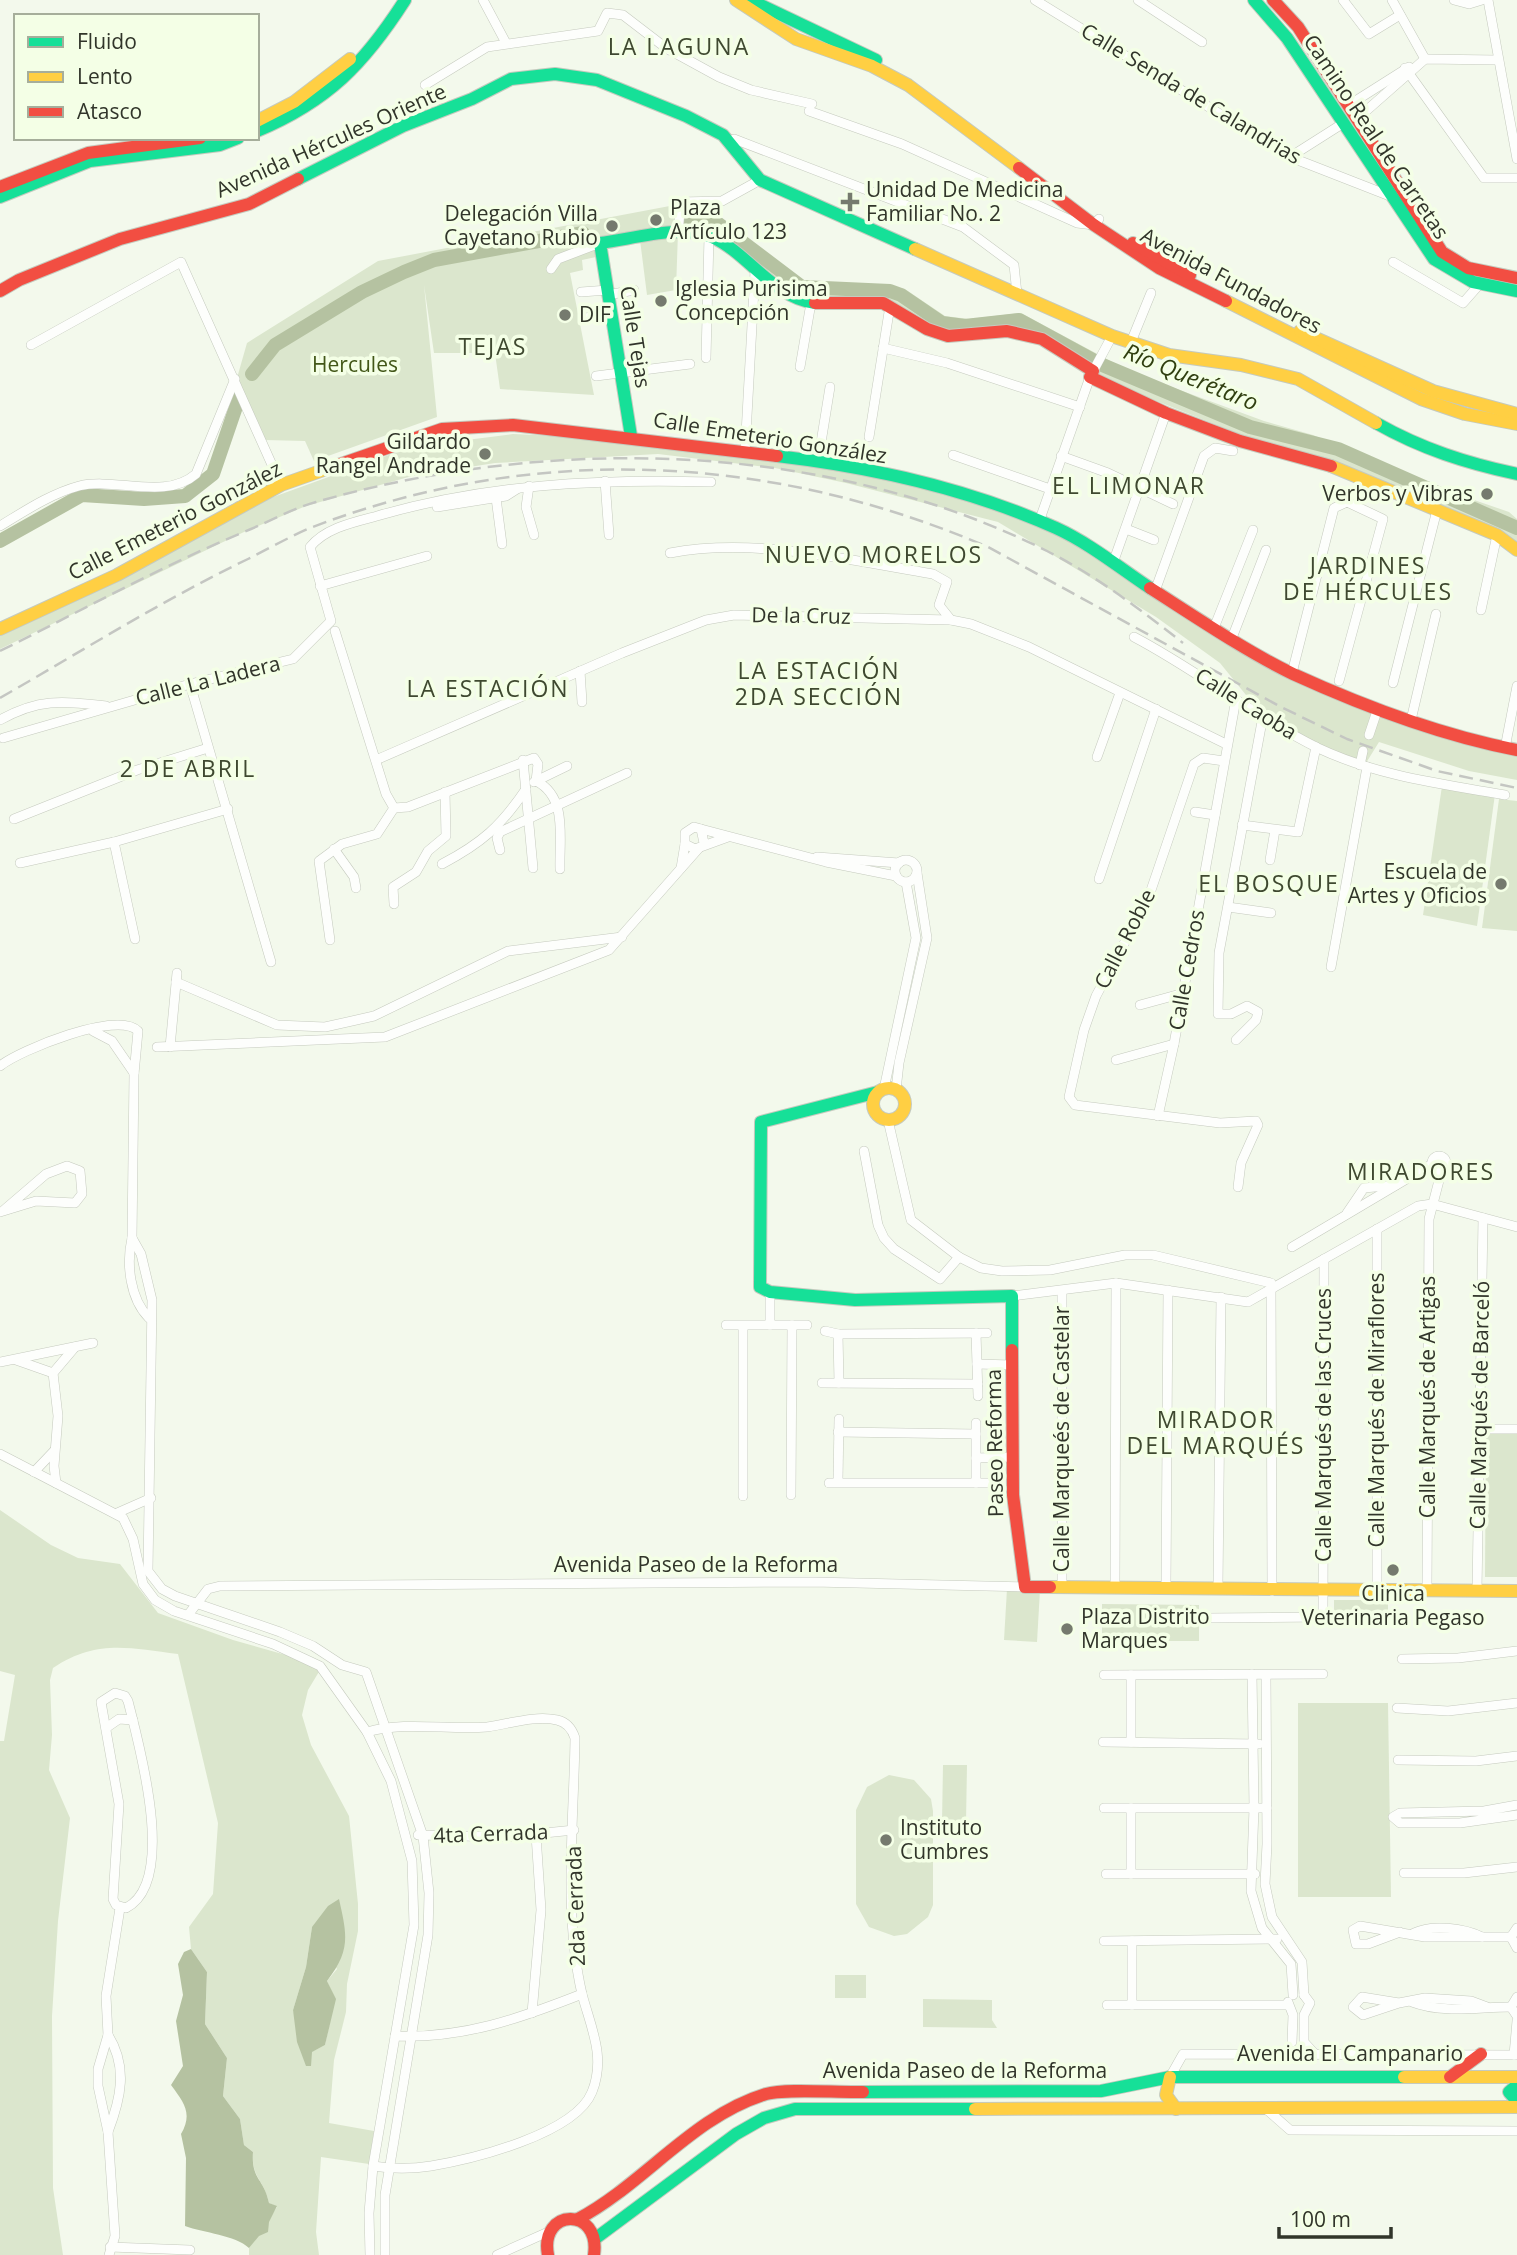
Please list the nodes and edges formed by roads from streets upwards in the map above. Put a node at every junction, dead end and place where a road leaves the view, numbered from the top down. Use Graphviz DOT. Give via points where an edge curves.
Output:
graph roads {
  1 [pos="399,0"];
  2 [pos="405,0"];
  3 [pos="484,0"];
  4 [pos="736,0"];
  5 [pos="750,0"];
  6 [pos="1035,0"];
  7 [pos="1138,0"];
  8 [pos="1254,0"];
  9 [pos="1273,0"];
  10 [pos="1343,0"];
  11 [pos="1392,0"];
  12 [pos="1454,0"];
  13 [pos="1482,0"];
  14 [pos="1488,0"];
  15 [pos="1400,15"];
  16 [pos="1202,41"];
  17 [pos="506,43"];
  18 [pos="1426,59"];
  19 [pos="1497,60"];
  20 [pos="1410,70"];
  21 [pos="425,85"];
  22 [pos="1349,105"];
  23 [pos="1358,118"];
  24 [pos="259,120"];
  25 [pos="1342,124"];
  26 [pos="259,130"];
  27 [pos="734,139"];
  28 [pos="185,140"];
  29 [pos="233,140"];
  30 [pos="1290,157"];
  31 [pos="1517,159"];
  32 [pos="1517,178"];
  33 [pos="760,180"];
  34 [pos="0,187"];
  35 [pos="1390,196"];
  36 [pos="0,197"];
  37 [pos="1096,222"];
  38 [pos="678,233"];
  39 [pos="709,236"];
  40 [pos="600,243"];
  41 [pos="1393,262"];
  42 [pos="551,269"];
  43 [pos="755,271"];
  44 [pos="1517,278"];
  45 [pos="1478,286"];
  46 [pos="634,290"];
  47 [pos="0,291"];
  48 [pos="581,292"];
  49 [pos="608,292"];
  50 [pos="1517,292"];
  51 [pos="1151,293"];
  52 [pos="1017,294"];
  53 [pos="811,303"];
  54 [pos="890,306"];
  55 [pos="611,313"];
  56 [pos="586,318"];
  57 [pos="1112,336"];
  58 [pos="1131,342"];
  59 [pos="31,345"];
  60 [pos="883,348"];
  61 [pos="706,358"];
  62 [pos="690,364"];
  63 [pos="800,368"];
  64 [pos="1093,371"];
  65 [pos="621,374"];
  66 [pos="596,376"];
  67 [pos="235,379"];
  68 [pos="830,387"];
  69 [pos="1080,407"];
  70 [pos="1166,413"];
  71 [pos="1517,414"];
  72 [pos="1517,424"];
  73 [pos="631,436"];
  74 [pos="869,437"];
  75 [pos="1233,451"];
  76 [pos="746,452"];
  77 [pos="953,455"];
  78 [pos="1061,456"];
  79 [pos="818,461"];
  80 [pos="1517,474"];
  81 [pos="605,481"];
  82 [pos="710,482"];
  83 [pos="281,485"];
  84 [pos="529,486"];
  85 [pos="518,487"];
  86 [pos="1141,488"];
  87 [pos="1050,489"];
  88 [pos="496,498"];
  89 [pos="1174,504"];
  90 [pos="437,507"];
  91 [pos="1437,510"];
  92 [pos="1040,519"];
  93 [pos="0,526"];
  94 [pos="1126,529"];
  95 [pos="1253,530"];
  96 [pos="534,535"];
  97 [pos="609,535"];
  98 [pos="1497,535"];
  99 [pos="1154,540"];
  100 [pos="502,544"];
  101 [pos="1266,550"];
  102 [pos="1517,550"];
  103 [pos="674,552"];
  104 [pos="427,556"];
  105 [pos="1112,563"];
  106 [pos="320,586"];
  107 [pos="1155,591"];
  108 [pos="1481,610"];
  109 [pos="1436,614"];
  110 [pos="951,620"];
  111 [pos="1214,628"];
  112 [pos="0,629"];
  113 [pos="335,631"];
  114 [pos="1134,637"];
  115 [pos="1232,638"];
  116 [pos="580,671"];
  117 [pos="1292,673"];
  118 [pos="1339,681"];
  119 [pos="1393,683"];
  120 [pos="190,684"];
  121 [pos="1517,686"];
  122 [pos="1121,693"];
  123 [pos="1236,699"];
  124 [pos="582,702"];
  125 [pos="111,706"];
  126 [pos="1156,709"];
  127 [pos="1378,709"];
  128 [pos="1264,716"];
  129 [pos="0,720"];
  130 [pos="1411,720"];
  131 [pos="1369,735"];
  132 [pos="3,738"];
  133 [pos="1226,744"];
  134 [pos="1316,747"];
  135 [pos="208,748"];
  136 [pos="1511,749"];
  137 [pos="1363,751"];
  138 [pos="1097,757"];
  139 [pos="376,760"];
  140 [pos="523,760"];
  141 [pos="1224,761"];
  142 [pos="567,766"];
  143 [pos="1363,766"];
  144 [pos="627,773"];
  145 [pos="536,781"];
  146 [pos="526,788"];
  147 [pos="445,792"];
  148 [pos="1505,795"];
  149 [pos="558,804"];
  150 [pos="394,808"];
  151 [pos="228,809"];
  152 [pos="1195,812"];
  153 [pos="1215,815"];
  154 [pos="530,818"];
  155 [pos="15,819"];
  156 [pos="1242,825"];
  157 [pos="701,829"];
  158 [pos="1275,830"];
  159 [pos="729,836"];
  160 [pos="114,842"];
  161 [pos="685,844"];
  162 [pos="702,845"];
  163 [pos="334,849"];
  164 [pos="500,850"];
  165 [pos="816,857"];
  166 [pos="1270,860"];
  167 [pos="20,863"];
  168 [pos="899,863"];
  169 [pos="442,864"];
  170 [pos="533,868"];
  171 [pos="681,868"];
  172 [pos="560,869"];
  173 [pos="917,873"];
  174 [pos="897,876"];
  175 [pos="1099,878"];
  176 [pos="906,882"];
  177 [pos="356,888"];
  178 [pos="394,904"];
  179 [pos="1228,906"];
  180 [pos="1271,913"];
  181 [pos="622,937"];
  182 [pos="135,939"];
  183 [pos="330,940"];
  184 [pos="582,942"];
  185 [pos="586,960"];
  186 [pos="271,962"];
  187 [pos="1331,967"];
  188 [pos="1184,993"];
  189 [pos="1140,1005"];
  190 [pos="325,1027"];
  191 [pos="307,1028"];
  192 [pos="93,1031"];
  193 [pos="1236,1040"];
  194 [pos="325,1041"];
  195 [pos="307,1042"];
  196 [pos="1174,1044"];
  197 [pos="157,1047"];
  198 [pos="170,1047"];
  199 [pos="1116,1060"];
  200 [pos="0,1066"];
  201 [pos="134,1074"];
  202 [pos="886,1090"];
  203 [pos="846,1101"];
  204 [pos="873,1105"];
  205 [pos="1158,1116"];
  206 [pos="888,1120"];
  207 [pos="864,1151"];
  208 [pos="1398,1185"];
  209 [pos="1238,1187"];
  210 [pos="1432,1204"];
  211 [pos="2,1211"];
  212 [pos="1346,1215"];
  213 [pos="1483,1219"];
  214 [pos="1517,1227"];
  215 [pos="1377,1229"];
  216 [pos="132,1238"];
  217 [pos="1292,1247"];
  218 [pos="959,1257"];
  219 [pos="1324,1259"];
  220 [pos="1116,1283"];
  221 [pos="1168,1290"];
  222 [pos="1271,1290"];
  223 [pos="769,1292"];
  224 [pos="1062,1292"];
  225 [pos="1012,1296"];
  226 [pos="1221,1297"];
  227 [pos="149,1318"];
  228 [pos="726,1325"];
  229 [pos="743,1325"];
  230 [pos="769,1325"];
  231 [pos="792,1325"];
  232 [pos="807,1325"];
  233 [pos="825,1331"];
  234 [pos="976,1333"];
  235 [pos="987,1333"];
  236 [pos="838,1334"];
  237 [pos="93,1343"];
  238 [pos="75,1347"];
  239 [pos="12,1359"];
  240 [pos="0,1362"];
  241 [pos="977,1364"];
  242 [pos="1012,1365"];
  243 [pos="53,1373"];
  244 [pos="822,1383"];
  245 [pos="839,1383"];
  246 [pos="978,1384"];
  247 [pos="978,1396"];
  248 [pos="839,1419"];
  249 [pos="976,1423"];
  250 [pos="1481,1429"];
  251 [pos="1517,1429"];
  252 [pos="838,1432"];
  253 [pos="976,1434"];
  254 [pos="54,1451"];
  255 [pos="0,1454"];
  256 [pos="1012,1457"];
  257 [pos="976,1458"];
  258 [pos="34,1472"];
  259 [pos="56,1483"];
  260 [pos="976,1483"];
  261 [pos="987,1483"];
  262 [pos="791,1495"];
  263 [pos="743,1496"];
  264 [pos="151,1498"];
  265 [pos="117,1514"];
  266 [pos="1517,1583"];
  267 [pos="1025,1587"];
  268 [pos="1062,1587"];
  269 [pos="1115,1587"];
  270 [pos="1166,1587"];
  271 [pos="1218,1587"];
  272 [pos="1272,1587"];
  273 [pos="1323,1587"];
  274 [pos="1377,1587"];
  275 [pos="1427,1587"];
  276 [pos="1477,1587"];
  277 [pos="1517,1591"];
  278 [pos="197,1603"];
  279 [pos="188,1615"];
  280 [pos="1207,1618"];
  281 [pos="280,1632"];
  282 [pos="273,1644"];
  283 [pos="1517,1651"];
  284 [pos="1402,1659"];
  285 [pos="342,1665"];
  286 [pos="1252,1674"];
  287 [pos="1323,1674"];
  288 [pos="329,1675"];
  289 [pos="1104,1675"];
  290 [pos="1131,1675"];
  291 [pos="1266,1675"];
  292 [pos="1517,1703"];
  293 [pos="1397,1708"];
  294 [pos="133,1720"];
  295 [pos="384,1727"];
  296 [pos="106,1728"];
  297 [pos="367,1732"];
  298 [pos="1103,1742"];
  299 [pos="1131,1742"];
  300 [pos="1253,1744"];
  301 [pos="1266,1744"];
  302 [pos="1517,1756"];
  303 [pos="1398,1760"];
  304 [pos="1517,1805"];
  305 [pos="1104,1808"];
  306 [pos="1131,1808"];
  307 [pos="1254,1808"];
  308 [pos="1268,1808"];
  309 [pos="1517,1815"];
  310 [pos="573,1830"];
  311 [pos="407,1835"];
  312 [pos="536,1835"];
  313 [pos="423,1836"];
  314 [pos="1517,1867"];
  315 [pos="1404,1873"];
  316 [pos="1106,1874"];
  317 [pos="1131,1874"];
  318 [pos="1251,1874"];
  319 [pos="1264,1875"];
  320 [pos="120,1908"];
  321 [pos="1517,1928"];
  322 [pos="1400,1932"];
  323 [pos="1286,1936"];
  324 [pos="1511,1937"];
  325 [pos="1273,1940"];
  326 [pos="1104,1941"];
  327 [pos="1132,1941"];
  328 [pos="1517,1948"];
  329 [pos="582,1994"];
  330 [pos="1293,1995"];
  331 [pos="1304,1995"];
  332 [pos="1373,1997"];
  333 [pos="1517,1997"];
  334 [pos="1399,2003"];
  335 [pos="1107,2005"];
  336 [pos="1132,2005"];
  337 [pos="1287,2005"];
  338 [pos="1511,2007"];
  339 [pos="1376,2012"];
  340 [pos="533,2013"];
  341 [pos="1293,2015"];
  342 [pos="1304,2015"];
  343 [pos="1517,2018"];
  344 [pos="108,2035"];
  345 [pos="395,2036"];
  346 [pos="412,2037"];
  347 [pos="1293,2042"];
  348 [pos="1304,2042"];
  349 [pos="1282,2053"];
  350 [pos="1314,2053"];
  351 [pos="1481,2054"];
  352 [pos="1516,2055"];
  353 [pos="1170,2077"];
  354 [pos="1449,2077"];
  355 [pos="1517,2077"];
  356 [pos="1517,2084"];
  357 [pos="877,2092"];
  358 [pos="1517,2101"];
  359 [pos="1264,2107"];
  360 [pos="1517,2107"];
  361 [pos="877,2108"];
  362 [pos="1176,2109"];
  363 [pos="1517,2131"];
  364 [pos="108,2132"];
  365 [pos="666,2155"];
  366 [pos="373,2166"];
  367 [pos="388,2168"];
  368 [pos="682,2175"];
  369 [pos="578,2219"];
  370 [pos="548,2232"];
  371 [pos="116,2236"];
  372 [pos="596,2238"];
  373 [pos="190,2250"];
  374 [pos="109,2251"];
  375 [pos="124,2251"];
  376 [pos="370,2255"];
  377 [pos="385,2255"];
  378 [pos="497,2255"];
  379 [pos="548,2255"];
  380 [pos="594,2255"];
  1 -- 24 [label="street" via="365,46 337,71"];
  2 -- 26 [label="street" via="369,54 332,86"];
  3 -- 17 [label="street"];
  4 -- 37 [label="street, Avenida Fundadores" via="796,39 872,66 908,85"];
  5 -- 37 [label="street, Avenida Fundadores" via="909,78"];
  6 -- 30 [label="street, Calle Senda de Calandrias"];
  7 -- 16 [label="street"];
  8 -- 25 [label="street, Camino Real de Carretas" via="1287,38"];
  9 -- 22 [label="street, Camino Real de Carretas" via="1298,27"];
  10 -- 15 [label="street" via="1369,34"];
  11 -- 15 [label="street"];
  12 -- 13 [label="street" via="1469,4"];
  14 -- 19 [label="street"];
  15 -- 18 [label="street"];
  17 -- 21 [label="street" via="487,47"];
  17 -- 37 [label="street" via="598,31 607,13 623,15 672,52 719,77 902,144 1077,223"];
  18 -- 19 [label="street"];
  18 -- 20 [label="street"];
  19 -- 31 [label="street"];
  20 -- 22 [label="street"];
  20 -- 23 [label="street"];
  20 -- 32 [label="street" via="1484,178"];
  22 -- 23 [label="street, Camino Real de Carretas"];
  23 -- 44 [label="street, Camino Real de Carretas" via="1442,252 1474,271"];
  25 -- 30 [label="street"];
  25 -- 35 [label="street, Camino Real de Carretas"];
  27 -- 52 [label="street" via="963,227 1014,265"];
  28 -- 34 [label="street" via="88,153"];
  29 -- 36 [label="street" via="90,161"];
  30 -- 35 [label="street, Calle Senda de Calandrias"];
  33 -- 38 [label="street" via="722,201 681,202"];
  33 -- 47 [label="street, Avenida Hércules Oriente" via="723,135 611,84 555,74 511,79 403,126 249,204 120,239"];
  33 -- 52 [label="street, Avenida Hércules Oriente"];
  35 -- 45 [label="street, Camino Real de Carretas" via="1434,259"];
  37 -- 71 [label="street, Avenida Fundadores" via="1182,271 1393,376 1450,399"];
  37 -- 72 [label="street, Avenida Fundadores" via="1159,268 1390,384 1465,414"];
  38 -- 39 [label="street"];
  38 -- 40 [label="street"];
  39 -- 43 [label="street"];
  39 -- 61 [label="street"];
  40 -- 42 [label="street" via="558,259"];
  40 -- 49 [label="street, Calle Tejas"];
  41 -- 45 [label="street" via="1463,303"];
  43 -- 53 [label="street"];
  43 -- 76 [label="street"];
  45 -- 50 [label="street, Camino Real de Carretas"];
  46 -- 49 [label="street"];
  48 -- 49 [label="street"];
  49 -- 55 [label="street, Calle Tejas"];
  51 -- 58 [label="street"];
  52 -- 57 [label="street, Avenida Hércules Oriente"];
  53 -- 54 [label="street"];
  53 -- 63 [label="street"];
  54 -- 60 [label="street"];
  54 -- 64 [label="street" via="941,335 1007,331 1042,339"];
  55 -- 56 [label="street"];
  55 -- 65 [label="street, Calle Tejas"];
  57 -- 58 [label="street, Avenida Hércules Oriente"];
  57 -- 64 [label="street"];
  58 -- 80 [label="street, Avenida Hércules Oriente" via="1169,355 1298,379 1415,445"];
  59 -- 67 [label="street" via="181,262"];
  60 -- 69 [label="street" via="947,363"];
  60 -- 74 [label="street"];
  62 -- 65 [label="street"];
  64 -- 69 [label="street"];
  64 -- 70 [label="street"];
  65 -- 66 [label="street"];
  65 -- 73 [label="street, Calle Tejas"];
  67 -- 83 [label="street"];
  67 -- 93 [label="street" via="196,474 185,484 81,486 55,494"];
  68 -- 79 [label="street"];
  69 -- 78 [label="street"];
  70 -- 86 [label="street"];
  70 -- 91 [label="street" via="1240,441 1342,469"];
  73 -- 76 [label="street, Calle Emeterio González"];
  73 -- 83 [label="street, Calle Emeterio González" via="513,425 442,429"];
  75 -- 107 [label="street" via="1215,448 1204,456"];
  76 -- 79 [label="street, Calle Emeterio González"];
  77 -- 87 [label="street"];
  78 -- 86 [label="street"];
  78 -- 87 [label="street"];
  79 -- 92 [label="street, Calle Emeterio González" via="927,484"];
  81 -- 82 [label="street"];
  81 -- 84 [label="street"];
  81 -- 97 [label="street"];
  83 -- 112 [label="street, Calle Emeterio González" via="117,575"];
  84 -- 85 [label="street"];
  84 -- 96 [label="street" via="526,507"];
  85 -- 88 [label="street" via="512,494"];
  85 -- 106 [label="street" via="412,506 324,535 310,547"];
  86 -- 89 [label="street"];
  86 -- 94 [label="street"];
  87 -- 92 [label="street"];
  88 -- 90 [label="street"];
  88 -- 100 [label="street"];
  91 -- 98 [label="street"];
  91 -- 119 [label="street"];
  92 -- 105 [label="street, Calle Emeterio González"];
  94 -- 99 [label="street"];
  94 -- 105 [label="street"];
  95 -- 111 [label="street"];
  98 -- 102 [label="street"];
  98 -- 108 [label="street"];
  101 -- 115 [label="street"];
  103 -- 110 [label="street" via="785,552 933,574 947,582 939,606"];
  104 -- 106 [label="street"];
  105 -- 107 [label="street, Calle Emeterio González"];
  106 -- 120 [label="street, Calle La Ladera" via="331,621 296,658"];
  107 -- 111 [label="street, Calle Emeterio González"];
  109 -- 130 [label="street"];
  110 -- 116 [label="street, De la Cruz" via="734,615 706,620"];
  110 -- 122 [label="street, De la Cruz" via="1029,647"];
  111 -- 115 [label="street, Calle Emeterio González"];
  113 -- 139 [label="street"];
  114 -- 123 [label="street, Calle Caoba"];
  115 -- 117 [label="street, Calle Emeterio González"];
  116 -- 124 [label="street"];
  116 -- 139 [label="street, De la Cruz"];
  117 -- 118 [label="street" via="1334,508 1347,502 1383,519"];
  117 -- 127 [label="street, Calle Emeterio González"];
  120 -- 125 [label="street, Calle La Ladera"];
  120 -- 135 [label="street"];
  121 -- 136 [label="street"];
  122 -- 126 [label="street, De la Cruz"];
  122 -- 138 [label="street"];
  123 -- 128 [label="street, Calle Caoba"];
  123 -- 133 [label="street, Calle Cedros"];
  125 -- 129 [label="street, Calle La Ladera" via="62,701 22,707"];
  125 -- 132 [label="street, Calle La Ladera"];
  126 -- 133 [label="street, De la Cruz"];
  126 -- 175 [label="street"];
  127 -- 130 [label="street, Calle Emeterio González"];
  127 -- 131 [label="street"];
  128 -- 134 [label="street, Calle Caoba"];
  128 -- 156 [label="street"];
  130 -- 136 [label="street, Calle Emeterio González"];
  133 -- 141 [label="street, Calle Cedros"];
  134 -- 143 [label="street, Calle Caoba"];
  134 -- 158 [label="street" via="1300,829"];
  135 -- 151 [label="street"];
  135 -- 155 [label="street" via="126,774"];
  137 -- 143 [label="street"];
  139 -- 150 [label="street"];
  140 -- 145 [label="street" via="534,758 538,764"];
  140 -- 146 [label="street"];
  140 -- 147 [label="street"];
  141 -- 153 [label="street, Calle Cedros"];
  141 -- 205 [label="street, Calle Roble" via="1203,758 1194,764 1148,899 1101,985 1084,1030 1069,1097 1075,1105"];
  142 -- 145 [label="street"];
  143 -- 148 [label="street, Calle Caoba"];
  143 -- 187 [label="street"];
  144 -- 149 [label="street"];
  145 -- 146 [label="street"];
  145 -- 149 [label="street" via="552,791"];
  146 -- 154 [label="street"];
  146 -- 169 [label="street" via="507,818 484,840"];
  147 -- 150 [label="street"];
  147 -- 178 [label="street" via="446,836 428,851 416,872 393,887"];
  149 -- 154 [label="street"];
  149 -- 172 [label="street"];
  150 -- 163 [label="street" via="377,834"];
  151 -- 160 [label="street"];
  151 -- 186 [label="street"];
  152 -- 153 [label="street"];
  153 -- 188 [label="street, Calle Cedros"];
  154 -- 164 [label="street" via="497,835"];
  154 -- 170 [label="street"];
  156 -- 158 [label="street"];
  156 -- 179 [label="street"];
  157 -- 159 [label="street"];
  157 -- 161 [label="street" via="687,830"];
  157 -- 162 [label="street"];
  158 -- 166 [label="street"];
  159 -- 162 [label="street"];
  159 -- 165 [label="street"];
  160 -- 167 [label="street"];
  160 -- 182 [label="street"];
  161 -- 162 [label="street" via="691,848"];
  161 -- 171 [label="street"];
  162 -- 171 [label="street"];
  163 -- 177 [label="street" via="354,877"];
  163 -- 183 [label="street" via="319,861"];
  165 -- 168 [label="street"];
  165 -- 174 [label="street"];
  168 -- 173 [label="street" via="914,863"];
  168 -- 174 [label="street"];
  171 -- 181 [label="street"];
  173 -- 176 [label="street"];
  173 -- 202 [label="street" via="927,938 899,1063"];
  174 -- 176 [label="street"];
  176 -- 202 [label="street" via="916,938"];
  179 -- 180 [label="street"];
  179 -- 193 [label="street" via="1219,953 1218,1014 1247,1006 1258,1012"];
  181 -- 184 [label="street"];
  181 -- 185 [label="street" via="609,950"];
  184 -- 185 [label="street"];
  184 -- 190 [label="street" via="508,951 374,1016"];
  185 -- 194 [label="street" via="385,1037"];
  188 -- 189 [label="street"];
  188 -- 196 [label="street, Calle Cedros"];
  190 -- 191 [label="street"];
  190 -- 194 [label="street"];
  191 -- 195 [label="street"];
  191 -- 198 [label="street" via="277,1025 176,977"];
  192 -- 200 [label="street" via="40,1043"];
  192 -- 201 [label="street" via="113,1041"];
  192 -- 201 [label="street" via="120,1025 138,1031"];
  194 -- 195 [label="street"];
  195 -- 198 [label="street"];
  196 -- 199 [label="street"];
  196 -- 205 [label="street, Calle Cedros"];
  197 -- 198 [label="street"];
  201 -- 216 [label="street"];
  202 -- 203 [label="street"];
  202 -- 204 [label="street"];
  202 -- 206 [label="street" via="905,1104 902,1113"];
  203 -- 204 [label="street"];
  203 -- 223 [label="street" via="761,1122 758,1281"];
  204 -- 206 [label="street" via="880,1118"];
  205 -- 209 [label="street" via="1258,1122 1238,1170"];
  206 -- 218 [label="street" via="911,1220"];
  207 -- 218 [label="street" via="878,1225 894,1249 940,1279"];
  208 -- 210 [label="street, Calle Marqués de Artigas" via="1437,1156 1444,1157 1447,1164"];
  208 -- 212 [label="street"];
  208 -- 212 [label="street" via="1364,1188"];
  210 -- 213 [label="street"];
  210 -- 215 [label="street" via="1418,1206"];
  210 -- 275 [label="street, Calle Marqués de Artigas"];
  211 -- 211 [label="street" via="36,1201 75,1203 82,1194 80,1171 66,1166 46,1174"];
  212 -- 217 [label="street"];
  213 -- 214 [label="street"];
  213 -- 250 [label="street, Calle Marqués de Barceló"];
  215 -- 219 [label="street"];
  215 -- 274 [label="street, Calle Marqués de Miraflores"];
  216 -- 227 [label="street" via="148,1275"];
  216 -- 227 [label="street" via="129,1264 136,1301"];
  218 -- 222 [label="street" via="981,1268 1002,1271 1050,1270 1125,1255 1153,1255 1268,1281"];
  219 -- 222 [label="street"];
  219 -- 273 [label="street, Calle Marqués de las Cruces"];
  220 -- 221 [label="street"];
  220 -- 224 [label="street"];
  220 -- 269 [label="street"];
  221 -- 226 [label="street"];
  221 -- 270 [label="street"];
  222 -- 226 [label="street" via="1248,1302"];
  222 -- 272 [label="street"];
  223 -- 225 [label="street" via="855,1300"];
  223 -- 230 [label="street"];
  224 -- 225 [label="street"];
  224 -- 268 [label="street, Calle Marqueés de Castelar"];
  225 -- 242 [label="street, Paseo Reforma"];
  226 -- 271 [label="street"];
  227 -- 264 [label="street"];
  228 -- 229 [label="street"];
  229 -- 230 [label="street"];
  229 -- 263 [label="street"];
  230 -- 231 [label="street"];
  231 -- 232 [label="street"];
  231 -- 262 [label="street"];
  233 -- 236 [label="street"];
  234 -- 235 [label="street"];
  234 -- 236 [label="street"];
  234 -- 241 [label="street"];
  236 -- 245 [label="street"];
  237 -- 238 [label="street"];
  238 -- 239 [label="street"];
  238 -- 243 [label="street"];
  239 -- 240 [label="street"];
  239 -- 243 [label="street"];
  241 -- 242 [label="street"];
  241 -- 246 [label="street"];
  242 -- 256 [label="street, Paseo Reforma"];
  243 -- 254 [label="street" via="58,1416"];
  244 -- 245 [label="street"];
  245 -- 246 [label="street"];
  246 -- 247 [label="street"];
  248 -- 252 [label="street"];
  249 -- 253 [label="street"];
  250 -- 251 [label="street"];
  250 -- 276 [label="street, Calle Marqués de Barceló"];
  252 -- 253 [label="street"];
  252 -- 260 [label="street" via="834,1482"];
  253 -- 257 [label="street"];
  254 -- 258 [label="street"];
  254 -- 259 [label="street"];
  255 -- 258 [label="street"];
  256 -- 257 [label="street"];
  256 -- 267 [label="street, Paseo Reforma"];
  257 -- 260 [label="street"];
  258 -- 259 [label="street"];
  259 -- 265 [label="street"];
  260 -- 261 [label="street"];
  264 -- 265 [label="street"];
  264 -- 278 [label="street" via="148,1571 162,1589"];
  265 -- 279 [label="street" via="133,1539 146,1591"];
  266 -- 276 [label="street, Avenida Paseo de la Reforma"];
  267 -- 268 [label="street, Avenida Paseo de la Reforma"];
  267 -- 278 [label="street, Avenida Paseo de la Reforma" via="813,1582 220,1586 208,1589"];
  268 -- 269 [label="street, Avenida Paseo de la Reforma"];
  269 -- 270 [label="street, Avenida Paseo de la Reforma"];
  270 -- 271 [label="street, Avenida Paseo de la Reforma"];
  271 -- 272 [label="street, Avenida Paseo de la Reforma" via="1233,1582"];
  272 -- 273 [label="street, Avenida Paseo de la Reforma"];
  273 -- 274 [label="street, Avenida Paseo de la Reforma"];
  273 -- 280 [label="street, Calle Marqués de las Cruces" via="1323,1617"];
  274 -- 275 [label="street, Avenida Paseo de la Reforma"];
  275 -- 276 [label="street, Avenida Paseo de la Reforma"];
  276 -- 277 [label="street, Avenida Paseo de la Reforma"];
  278 -- 279 [label="street, Avenida Paseo de la Reforma"];
  278 -- 281 [label="street"];
  279 -- 282 [label="street"];
  281 -- 282 [label="street"];
  281 -- 285 [label="street"];
  282 -- 288 [label="street" via="308,1658"];
  283 -- 284 [label="street"];
  285 -- 288 [label="street"];
  285 -- 295 [label="street" via="366,1672"];
  286 -- 290 [label="street"];
  286 -- 291 [label="street"];
  286 -- 300 [label="street"];
  287 -- 291 [label="street"];
  288 -- 297 [label="street"];
  289 -- 290 [label="street"];
  290 -- 299 [label="street"];
  291 -- 301 [label="street"];
  292 -- 293 [label="street" via="1448,1711"];
  294 -- 296 [label="street" via="119,1719"];
  294 -- 296 [label="street" via="125,1696 115,1693 101,1703"];
  294 -- 320 [label="street" via="153,1849 149,1875 139,1894 130,1906"];
  295 -- 297 [label="street, 2da Cerrada"];
  295 -- 310 [label="street, 2da Cerrada" via="466,1728 546,1718 565,1722 575,1738"];
  295 -- 313 [label="street"];
  296 -- 320 [label="street" via="120,1821 113,1899"];
  297 -- 311 [label="street" via="391,1781"];
  298 -- 299 [label="street"];
  299 -- 300 [label="street"];
  300 -- 301 [label="street"];
  300 -- 307 [label="street"];
  301 -- 308 [label="street"];
  302 -- 303 [label="street" via="1476,1761"];
  304 -- 309 [label="street" via="1393,1817 1400,1822 1460,1823"];
  305 -- 306 [label="street"];
  306 -- 307 [label="street"];
  306 -- 317 [label="street"];
  307 -- 308 [label="street"];
  307 -- 318 [label="street"];
  308 -- 319 [label="street"];
  310 -- 312 [label="street, 4ta Cerrada"];
  310 -- 329 [label="street, 2da Cerrada" via="573,1919"];
  311 -- 313 [label="street, 4ta Cerrada"];
  311 -- 345 [label="street" via="414,1925"];
  312 -- 313 [label="street, 4ta Cerrada"];
  312 -- 340 [label="street" via="541,1910"];
  313 -- 346 [label="street" via="428,1934"];
  314 -- 315 [label="street"];
  316 -- 317 [label="street"];
  317 -- 318 [label="street"];
  318 -- 319 [label="street"];
  318 -- 325 [label="street" via="1257,1917"];
  319 -- 323 [label="street" via="1269,1909"];
  320 -- 344 [label="street" via="106,1996"];
  321 -- 324 [label="street"];
  322 -- 322 [label="street" via="1360,1926 1353,1930 1352,1938 1356,1944 1368,1944"];
  322 -- 324 [label="street" via="1467,1939"];
  323 -- 325 [label="street"];
  323 -- 331 [label="street" via="1302,1962"];
  324 -- 328 [label="street"];
  325 -- 327 [label="street"];
  325 -- 330 [label="street" via="1291,1964"];
  326 -- 327 [label="street"];
  327 -- 336 [label="street"];
  329 -- 340 [label="street"];
  329 -- 367 [label="street, 2da Cerrada" via="599,2066 591,2094 576,2113 555,2129 492,2150 431,2166"];
  330 -- 331 [label="street"];
  330 -- 337 [label="street"];
  331 -- 342 [label="street" via="1310,2003"];
  332 -- 334 [label="street"];
  332 -- 339 [label="street"];
  332 -- 339 [label="street" via="1358,1999 1353,2007 1363,2015"];
  333 -- 338 [label="street"];
  334 -- 338 [label="street" via="1471,2010"];
  334 -- 339 [label="street"];
  335 -- 336 [label="street"];
  336 -- 337 [label="street"];
  337 -- 341 [label="street"];
  338 -- 343 [label="street"];
  340 -- 346 [label="street" via="471,2032"];
  341 -- 342 [label="street"];
  341 -- 347 [label="street"];
  342 -- 348 [label="street"];
  343 -- 352 [label="street"];
  344 -- 364 [label="street" via="98,2069"];
  344 -- 364 [label="street" via="120,2061 121,2093"];
  345 -- 346 [label="street"];
  345 -- 366 [label="street"];
  346 -- 367 [label="street"];
  347 -- 348 [label="street"];
  347 -- 349 [label="street"];
  348 -- 350 [label="street"];
  349 -- 350 [label="street, Avenida El Campanario"];
  349 -- 353 [label="street, Avenida El Campanario" via="1183,2054"];
  350 -- 351 [label="street, Avenida El Campanario"];
  351 -- 352 [label="street, Avenida El Campanario"];
  351 -- 354 [label="street"];
  353 -- 354 [label="street, Avenida Paseo de la Reforma"];
  353 -- 357 [label="street, Avenida Paseo de la Reforma" via="1101,2091"];
  353 -- 362 [label="street" via="1166,2095"];
  354 -- 355 [label="street, Avenida Paseo de la Reforma"];
  356 -- 358 [label="street" via="1509,2092"];
  357 -- 361 [label="street"];
  357 -- 365 [label="street, Avenida Paseo de la Reforma" via="768,2093 724,2113"];
  359 -- 360 [label="street, Avenida Paseo de la Reforma"];
  359 -- 362 [label="street, Avenida Paseo de la Reforma"];
  359 -- 363 [label="street" via="1290,2130"];
  361 -- 362 [label="street, Avenida Paseo de la Reforma"];
  361 -- 368 [label="street, Avenida Paseo de la Reforma" via="778,2112 727,2140"];
  364 -- 371 [label="street"];
  365 -- 368 [label="street"];
  365 -- 369 [label="street, Avenida Paseo de la Reforma" via="603,2207"];
  366 -- 367 [label="street, 2da Cerrada"];
  366 -- 376 [label="street"];
  367 -- 377 [label="street"];
  368 -- 372 [label="street, Avenida Paseo de la Reforma"];
  369 -- 370 [label="street, Avenida Paseo de la Reforma" via="560,2220"];
  369 -- 372 [label="street"];
  370 -- 378 [label="street"];
  370 -- 379 [label="street"];
  371 -- 374 [label="street"];
  371 -- 375 [label="street"];
  372 -- 380 [label="street"];
  373 -- 375 [label="street"];
  374 -- 375 [label="street"];
}
